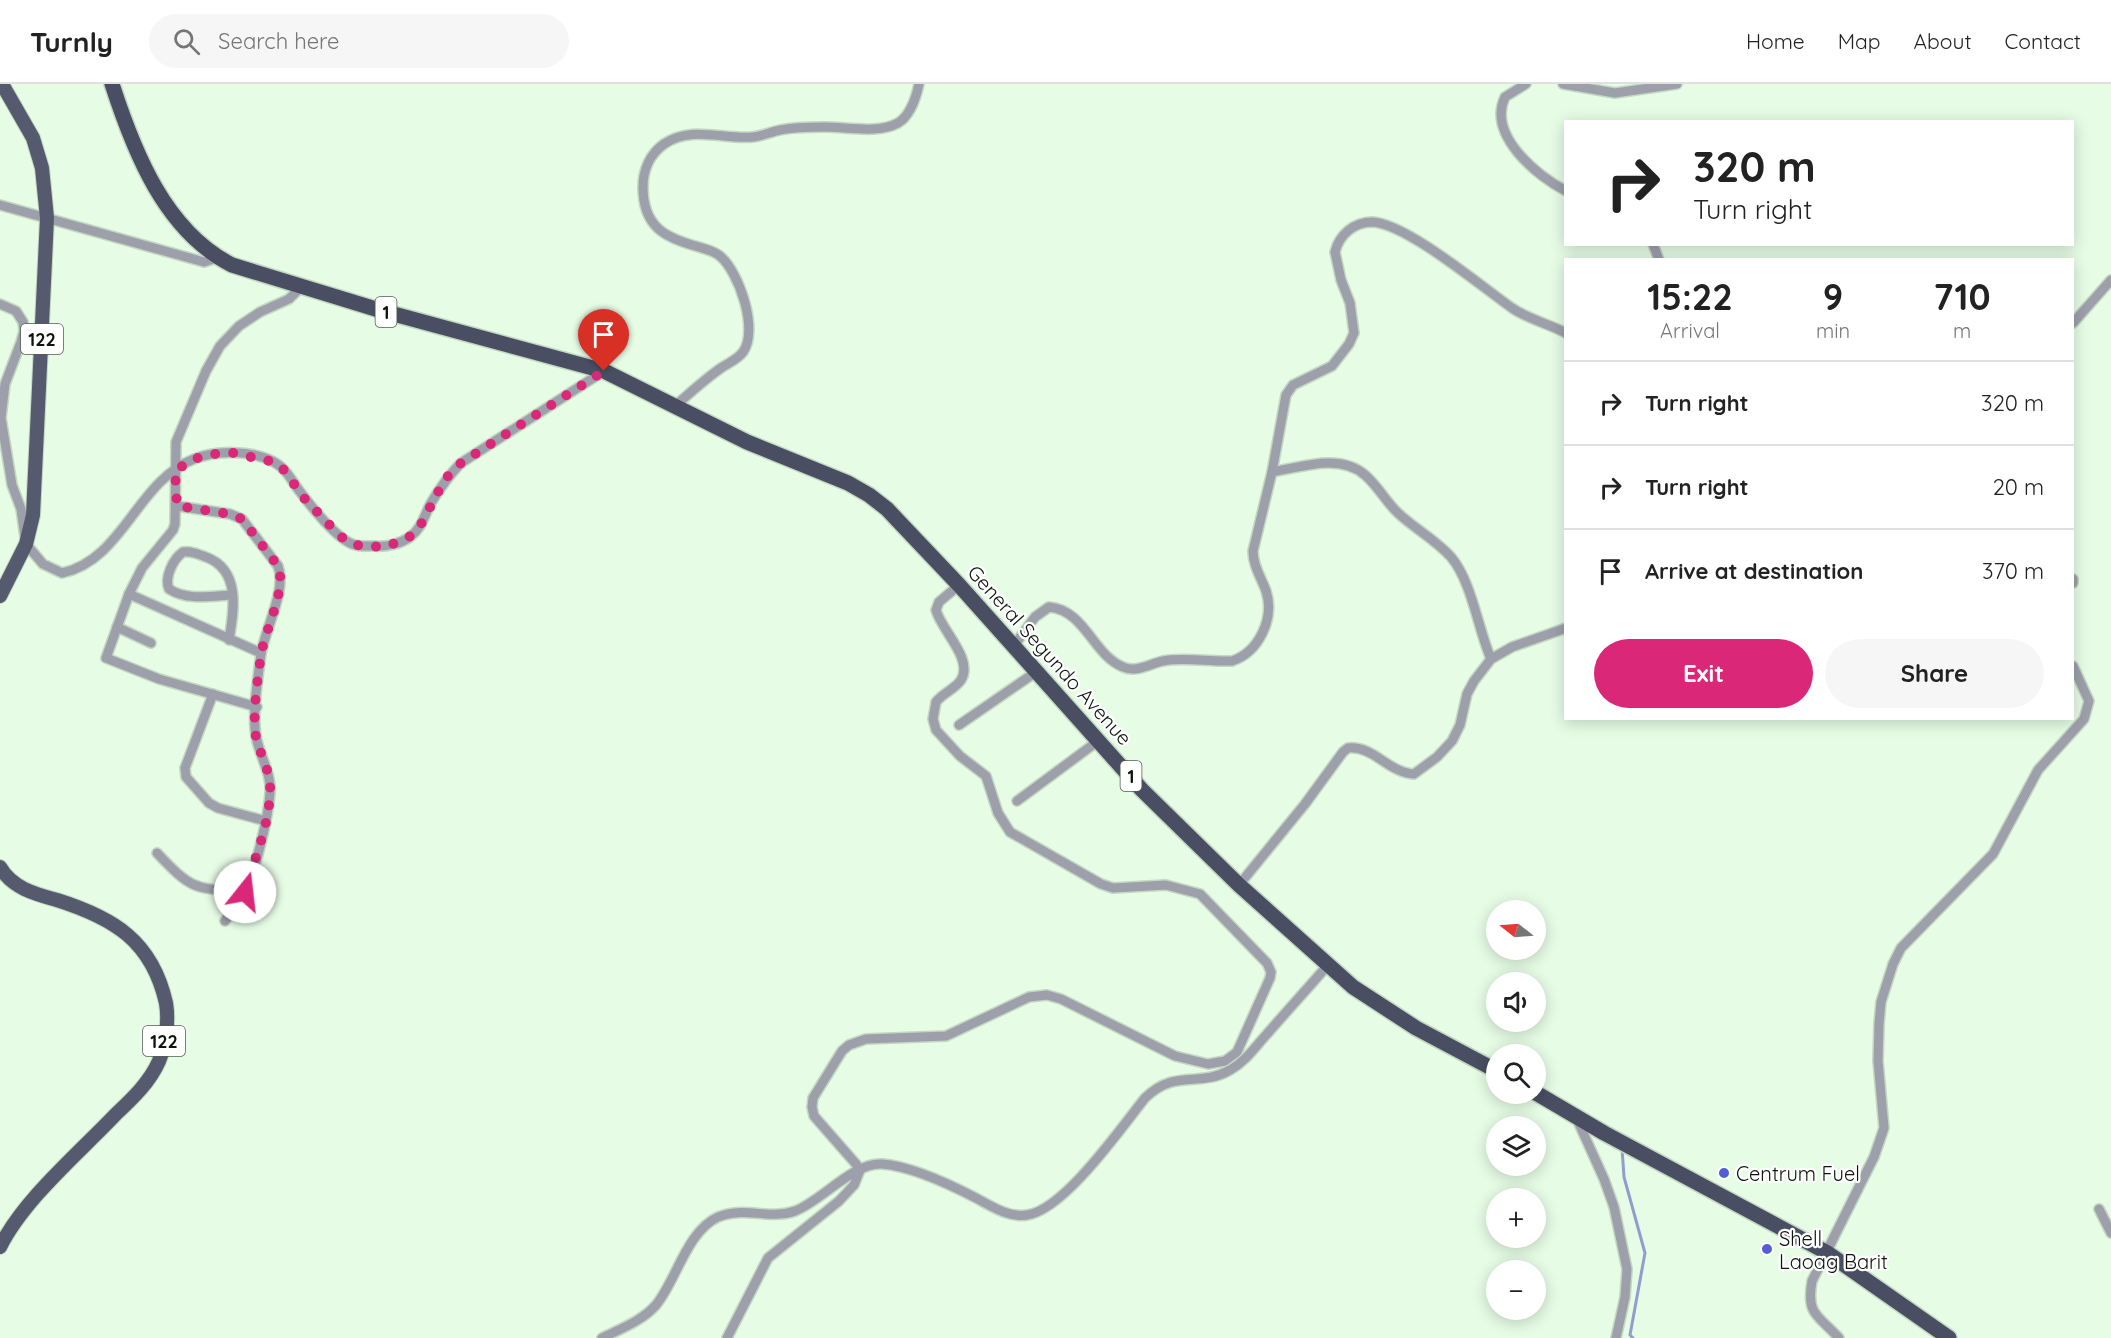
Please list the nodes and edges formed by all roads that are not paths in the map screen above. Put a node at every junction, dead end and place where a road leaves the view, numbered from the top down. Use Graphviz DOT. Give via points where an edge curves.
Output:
graph roads {
  1 [pos="2,84"];
  2 [pos="112,84"];
  3 [pos="919,84"];
  4 [pos="1526,84"];
  5 [pos="1563,84"];
  6 [pos="1677,84"];
  7 [pos="1564,190"];
  8 [pos="0,205"];
  9 [pos="47,218"];
  10 [pos="217,258"];
  11 [pos="2111,280"];
  12 [pos="301,287"];
  13 [pos="0,304"];
  14 [pos="2074,322"];
  15 [pos="1564,332"];
  16 [pos="604,371"];
  17 [pos="675,406"];
  18 [pos="175,471"];
  19 [pos="1272,472"];
  20 [pos="177,506"];
  21 [pos="26,544"];
  22 [pos="959,585"];
  23 [pos="129,594"];
  24 [pos="232,595"];
  25 [pos="0,596"];
  26 [pos="117,627"];
  27 [pos="1564,629"];
  28 [pos="229,640"];
  29 [pos="151,643"];
  30 [pos="1014,647"];
  31 [pos="261,654"];
  32 [pos="1491,660"];
  33 [pos="2074,668"];
  34 [pos="1036,672"];
  35 [pos="213,694"];
  36 [pos="256,707"];
  37 [pos="959,725"];
  38 [pos="1098,741"];
  39 [pos="1017,801"];
  40 [pos="266,822"];
  41 [pos="157,853"];
  42 [pos="0,867"];
  43 [pos="1239,885"];
  44 [pos="245,892"];
  45 [pos="225,921"];
  46 [pos="1328,965"];
  47 [pos="1486,1065"];
  48 [pos="1546,1099"];
  49 [pos="1576,1117"];
  50 [pos="860,1170"];
  51 [pos="2099,1209"];
  52 [pos="2111,1233"];
  53 [pos="0,1247"];
  54 [pos="1826,1252"];
  55 [pos="602,1338"];
  56 [pos="727,1338"];
  57 [pos="1616,1338"];
  58 [pos="1839,1338"];
  59 [pos="1949,1338"];
  1 -- 9 [label="main road, 122" via="33,138 42,168"];
  2 -- 10 [label="highway, 1" via="137,154 154,187 189,232"];
  3 -- 17 [label="street" via="912,107 890,126 783,130 754,137 681,136 655,153 643,184 648,216 669,238 722,258 741,292 749,321 747,344 741,355"];
  4 -- 7 [label="street" via="1505,97 1501,110 1503,127 1533,170"];
  5 -- 6 [label="street" via="1615,93"];
  8 -- 9 [label="street"];
  9 -- 10 [label="street" via="204,262"];
  9 -- 21 [label="main road, 122" via="33,515"];
  10 -- 12 [label="highway, 1"];
  11 -- 14 [label="street"];
  12 -- 16 [label="highway, 1"];
  12 -- 18 [label="street" via="289,299 250,317 220,346 177,437"];
  13 -- 21 [label="street" via="16,311 24,331 5,384 1,418"];
  15 -- 19 [label="street" via="1516,310 1393,228 1373,222 1354,227 1338,241 1335,252 1354,333 1332,366 1290,388 1283,404"];
  16 -- 17 [label="highway, 1"];
  16 -- 18 [label="street" via="461,463 445,479 419,528 408,538 385,547 352,544 340,536 274,462 233,453 215,454 193,459"];
  17 -- 22 [label="highway, General Segundo Avenue / 1" via="869,495"];
  18 -- 20 [label="street"];
  18 -- 21 [label="street" via="141,503 93,561 72,571 56,572 42,564"];
  19 -- 30 [label="street" via="1254,551 1254,564 1266,592 1267,619 1260,637 1241,658 1172,660 1126,669 1109,658 1071,616 1049,607 1035,617"];
  19 -- 32 [label="street" via="1327,463 1348,465 1365,475 1395,510 1453,559 1466,583"];
  20 -- 23 [label="street" via="173,530 142,568"];
  20 -- 31 [label="street" via="242,519 278,566 280,586"];
  21 -- 25 [label="main road, 122"];
  22 -- 30 [label="highway, General Segundo Avenue / 1"];
  22 -- 50 [label="street" via="939,602 936,610 960,655 964,674 936,702 933,724 945,742 986,776 1003,824 1018,838 1101,884 1113,888 1166,885 1200,894 1267,963 1270,978 1242,1045 1232,1057 1218,1063 1175,1056 1047,995 1029,997 946,1036 866,1039 849,1045 824,1078 812,1107 814,1116"];
  23 -- 26 [label="street"];
  23 -- 28 [label="street"];
  24 -- 24 [label="street" via="228,574 220,565 189,551 176,557 166,581 173,591 194,596"];
  24 -- 28 [label="street"];
  26 -- 29 [label="street"];
  26 -- 35 [label="street" via="106,660"];
  27 -- 32 [label="street" via="1512,647"];
  28 -- 31 [label="street"];
  30 -- 34 [label="highway, General Segundo Avenue / 1"];
  31 -- 36 [label="street"];
  32 -- 43 [label="street" via="1467,694 1458,729 1437,757 1414,774 1405,774 1362,749 1348,748"];
  33 -- 54 [label="street" via="2088,701 2084,718 2038,770 1993,854 1901,948 1893,964 1879,1023 1884,1128 1874,1157"];
  34 -- 37 [label="street"];
  34 -- 38 [label="highway, General Segundo Avenue / 1"];
  35 -- 36 [label="street"];
  35 -- 40 [label="street" via="185,768 186,777 212,805"];
  36 -- 40 [label="street" via="256,735 270,784"];
  38 -- 39 [label="street"];
  38 -- 43 [label="highway, General Segundo Avenue / 1"];
  40 -- 44 [label="street"];
  41 -- 44 [label="street" via="194,886"];
  42 -- 53 [label="main road, 122" via="14,883 28,891 100,915 130,936 149,959 161,983 168,1013 158,1062 141,1089 22,1212"];
  43 -- 46 [label="highway, General Segundo Avenue / 1"];
  44 -- 45 [label="street"];
  46 -- 47 [label="highway, General Segundo Avenue / 1" via="1386,1010"];
  46 -- 50 [label="street" via="1245,1059 1222,1074 1158,1086 1081,1176 1035,1214 1003,1212 954,1187 891,1166 874,1164"];
  48 -- 49 [label="highway"];
  49 -- 54 [label="highway"];
  49 -- 57 [label="street" via="1614,1207 1627,1269"];
  50 -- 55 [label="street" via="795,1211 741,1212 713,1219 682,1256 657,1303 645,1315"];
  50 -- 56 [label="street" via="854,1185 839,1201 768,1258"];
  51 -- 52 [label="street"];
  54 -- 58 [label="street" via="1812,1281 1809,1299 1813,1312"];
  54 -- 59 [label="highway"];
}
